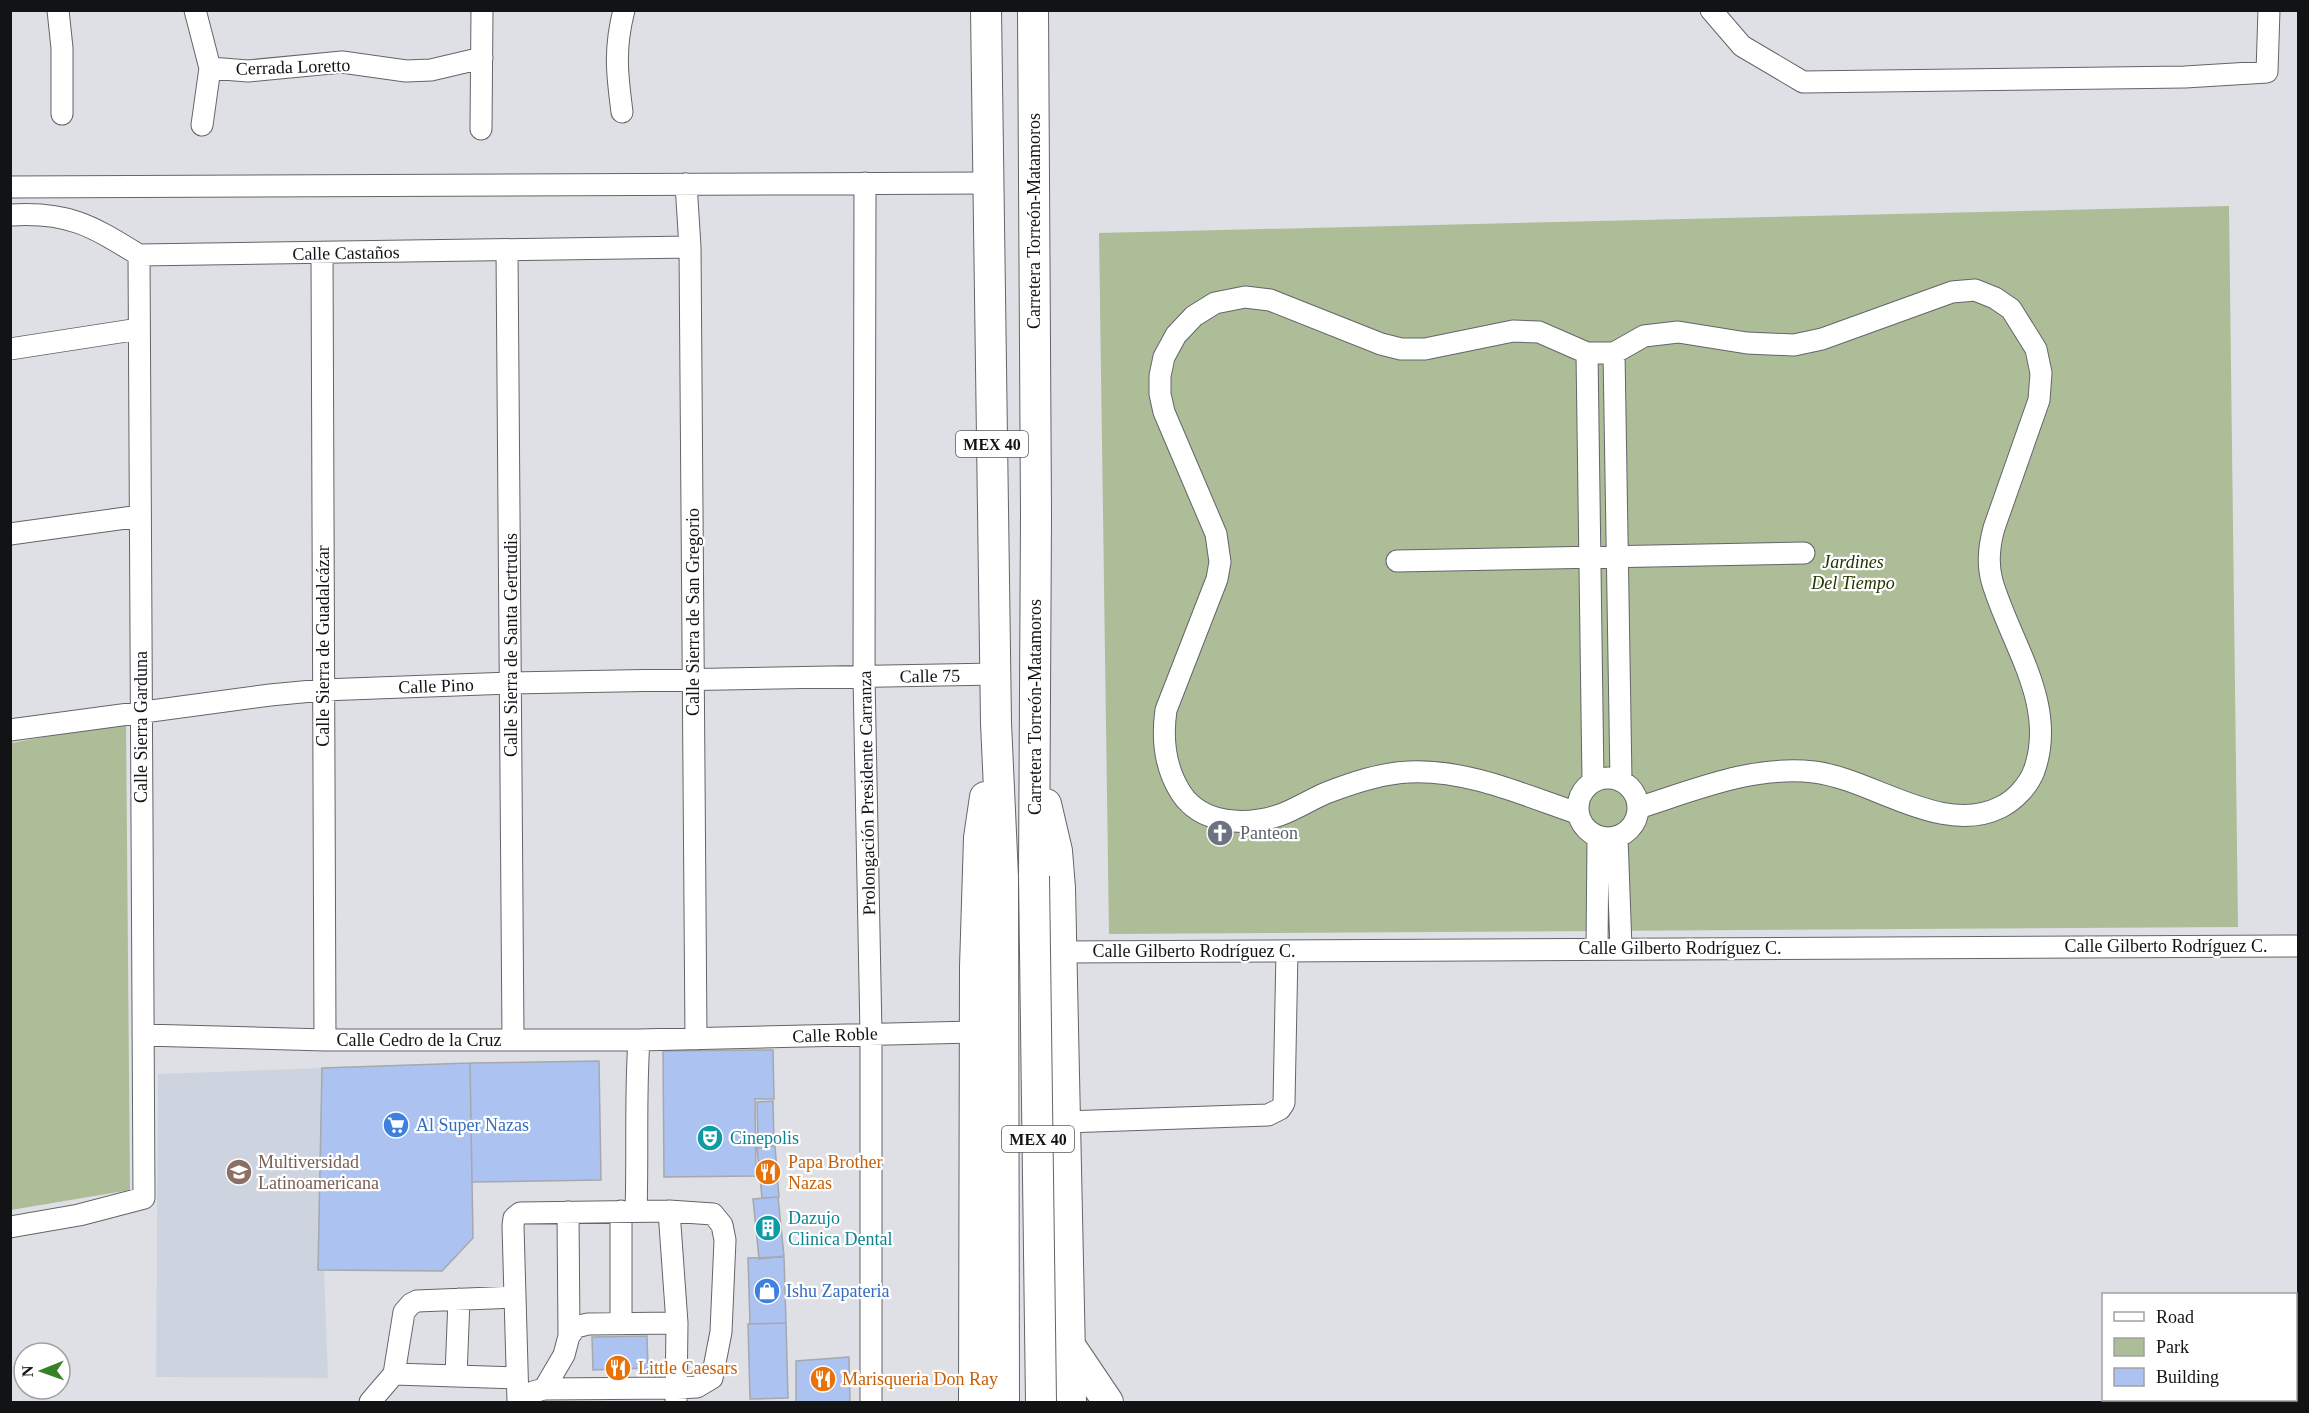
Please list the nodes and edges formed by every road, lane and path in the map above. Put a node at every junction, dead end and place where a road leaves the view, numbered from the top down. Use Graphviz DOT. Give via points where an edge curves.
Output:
graph roads {
  1 [pos="58,10"];
  2 [pos="195,10"];
  3 [pos="482,10"];
  4 [pos="624,10"];
  5 [pos="986,10"];
  6 [pos="1033,10"];
  7 [pos="1711,10"];
  8 [pos="2269,10"];
  9 [pos="482,58"];
  10 [pos="210,68"];
  11 [pos="622,112"];
  12 [pos="62,114"];
  13 [pos="202,125"];
  14 [pos="481,129"];
  15 [pos="865,183"];
  16 [pos="988,183"];
  17 [pos="686,184"];
  18 [pos="10,188"];
  19 [pos="10,215"];
  20 [pos="690,247"];
  21 [pos="507,250"];
  22 [pos="322,253"];
  23 [pos="139,255"];
  24 [pos="139,329"];
  25 [pos="10,349"];
  26 [pos="1587,353"];
  27 [pos="1614,353"];
  28 [pos="140,516"];
  29 [pos="10,534"];
  30 [pos="1804,553"];
  31 [pos="1617,556"];
  32 [pos="1589,557"];
  33 [pos="1397,561"];
  34 [pos="996,674"];
  35 [pos="864,677"];
  36 [pos="693,679"];
  37 [pos="511,683"];
  38 [pos="323,690"];
  39 [pos="141,713"];
  40 [pos="996,723"];
  41 [pos="10,730"];
  42 [pos="1035,760"];
  43 [pos="1593,781"];
  44 [pos="1621,781"];
  45 [pos="1638,808"];
  46 [pos="1577,813"];
  47 [pos="1607,837"];
  48 [pos="2298,946"];
  49 [pos="1621,948"];
  50 [pos="1597,949"];
  51 [pos="1287,951"];
  52 [pos="1062,952"];
  53 [pos="974,1032"];
  54 [pos="871,1034"];
  55 [pos="143,1035"];
  56 [pos="696,1039"];
  57 [pos="325,1040"];
  58 [pos="513,1040"];
  59 [pos="639,1040"];
  60 [pos="1065,1122"];
  61 [pos="669,1211"];
  62 [pos="568,1212"];
  63 [pos="629,1212"];
  64 [pos="10,1227"];
  65 [pos="514,1297"];
  66 [pos="459,1299"];
  67 [pos="621,1323"];
  68 [pos="677,1323"];
  69 [pos="569,1336"];
  70 [pos="1071,1359"];
  71 [pos="394,1374"];
  72 [pos="456,1376"];
  73 [pos="544,1389"];
  74 [pos="517,1392"];
  75 [pos="677,1395"];
  76 [pos="988,1401"];
  77 [pos="370,1402"];
  78 [pos="871,1402"];
  79 [pos="1009,1402"];
  80 [pos="1041,1402"];
  81 [pos="1071,1402"];
  82 [pos="1108,1402"];
  1 -- 12 [label="street"];
  2 -- 10 [label="street, Cerrada Loretto"];
  3 -- 9 [label="street"];
  4 -- 11 [label="street" via="615,66"];
  5 -- 16 [label="highway, MEX 40"];
  6 -- 42 [label="highway, Carretera Torreón-Matamoros / MEX 40"];
  7 -- 8 [label="street" via="1742,46 1803,82 2185,77 2267,72"];
  9 -- 10 [label="street, Cerrada Loretto" via="431,70 406,71 342,62 248,71"];
  9 -- 14 [label="street"];
  10 -- 13 [label="street, Cerrada Loretto"];
  15 -- 16 [label="street"];
  15 -- 17 [label="street"];
  15 -- 35 [label="street, Prolongación Presidente Carranza"];
  16 -- 34 [label="highway, MEX 40"];
  17 -- 18 [label="street"];
  17 -- 20 [label="street, Calle Sierra de San Gregorio"];
  19 -- 23 [label="street" via="69,218 103,232"];
  20 -- 21 [label="street, Calle Castaños"];
  20 -- 36 [label="street, Calle Sierra de San Gregorio"];
  21 -- 22 [label="street, Calle Castaños"];
  21 -- 37 [label="street, Calle Sierra de Santa Gertrudis"];
  22 -- 23 [label="street, Calle Castaños"];
  22 -- 38 [label="street, Calle Sierra de Guadalcázar"];
  23 -- 24 [label="street, Calle Sierra Garduna"];
  24 -- 25 [label="street"];
  24 -- 28 [label="street, Calle Sierra Garduna"];
  26 -- 27 [label="street"];
  26 -- 32 [label="street"];
  26 -- 46 [label="street" via="1539,332 1513,331 1425,349 1401,349 1279,303 1245,297 1215,303 1194,316 1176,335 1160,375 1164,412 1216,534 1220,562 1166,710 1163,730 1169,769 1194,809 1217,819 1261,820 1384,774 1411,772 1485,783"];
  27 -- 31 [label="street"];
  27 -- 45 [label="street" via="1644,336 1678,332 1747,343 1794,345 1822,339 1952,292 1975,290 2011,309 2036,349 2041,372 2039,400 1988,548 1992,580 2028,670 2038,707 2038,759 2019,795 2002,807 1963,815 1935,812 1816,772 1781,771 1731,779"];
  28 -- 29 [label="street"];
  28 -- 39 [label="street, Calle Sierra Garduna"];
  30 -- 31 [label="street"];
  31 -- 32 [label="street"];
  31 -- 44 [label="street"];
  32 -- 33 [label="street"];
  32 -- 43 [label="street"];
  34 -- 35 [label="street, Calle 75"];
  34 -- 40 [label="highway, MEX 40"];
  35 -- 36 [label="street, Calle Pino"];
  35 -- 54 [label="street, Prolongación Presidente Carranza"];
  36 -- 37 [label="street, Calle Pino"];
  36 -- 56 [label="street, Calle Sierra de San Gregorio"];
  37 -- 38 [label="street, Calle Pino"];
  37 -- 58 [label="street, Calle Sierra de Santa Gertrudis"];
  38 -- 39 [label="street, Calle Pino"];
  38 -- 57 [label="street, Calle Sierra de Guadalcázar"];
  39 -- 41 [label="street, Calle Pino"];
  39 -- 55 [label="street, Calle Sierra Garduna"];
  40 -- 53 [label="highway" via="979,838"];
  40 -- 76 [label="highway, MEX 40" via="1002,877"];
  42 -- 52 [label="highway" via="1057,851"];
  42 -- 80 [label="highway, Carretera Torreón-Matamoros / MEX 40, bridge"];
  43 -- 44 [label="street"];
  43 -- 46 [label="street" via="1580,794"];
  44 -- 45 [label="street" via="1633,792"];
  45 -- 47 [label="street" via="1630,829"];
  46 -- 47 [label="street" via="1588,832"];
  47 -- 49 [label="street"];
  47 -- 50 [label="street"];
  48 -- 49 [label="street, Calle Gilberto Rodríguez C."];
  49 -- 50 [label="street, Calle Gilberto Rodríguez C."];
  50 -- 51 [label="street, Calle Gilberto Rodríguez C."];
  51 -- 52 [label="street, Calle Gilberto Rodríguez C."];
  51 -- 60 [label="street" via="1284,1103 1280,1109 1268,1115"];
  52 -- 60 [label="highway"];
  53 -- 54 [label="street, Calle Roble"];
  53 -- 76 [label="highway"];
  54 -- 56 [label="street, Calle Roble"];
  54 -- 78 [label="street, Prolongación Presidente Carranza"];
  55 -- 57 [label="street, Calle Cedro de la Cruz"];
  55 -- 64 [label="street, Calle Sierra Garduna" via="144,1198"];
  56 -- 59 [label="street, Calle Cedro de la Cruz"];
  57 -- 58 [label="street, Calle Cedro de la Cruz"];
  58 -- 59 [label="street, Calle Cedro de la Cruz"];
  59 -- 63 [label="street"];
  60 -- 70 [label="highway"];
  61 -- 63 [label="street"];
  61 -- 68 [label="street"];
  61 -- 75 [label="street" via="713,1214 722,1225 725,1240 721,1332 712,1378"];
  62 -- 63 [label="street"];
  62 -- 65 [label="street" via="520,1213 514,1218"];
  62 -- 69 [label="street"];
  63 -- 67 [label="street"];
  65 -- 66 [label="street"];
  65 -- 74 [label="street"];
  66 -- 71 [label="street" via="417,1301 407,1307"];
  66 -- 72 [label="street"];
  67 -- 68 [label="street"];
  67 -- 69 [label="street" via="576,1327"];
  68 -- 75 [label="street"];
  69 -- 73 [label="street" via="564,1354"];
  70 -- 79 [label="highway" via="1061,1382 1034,1398"];
  70 -- 81 [label="highway"];
  70 -- 82 [label="highway"];
  71 -- 72 [label="street"];
  71 -- 77 [label="street"];
  72 -- 74 [label="street"];
  73 -- 74 [label="street"];
  73 -- 75 [label="street"];
}
